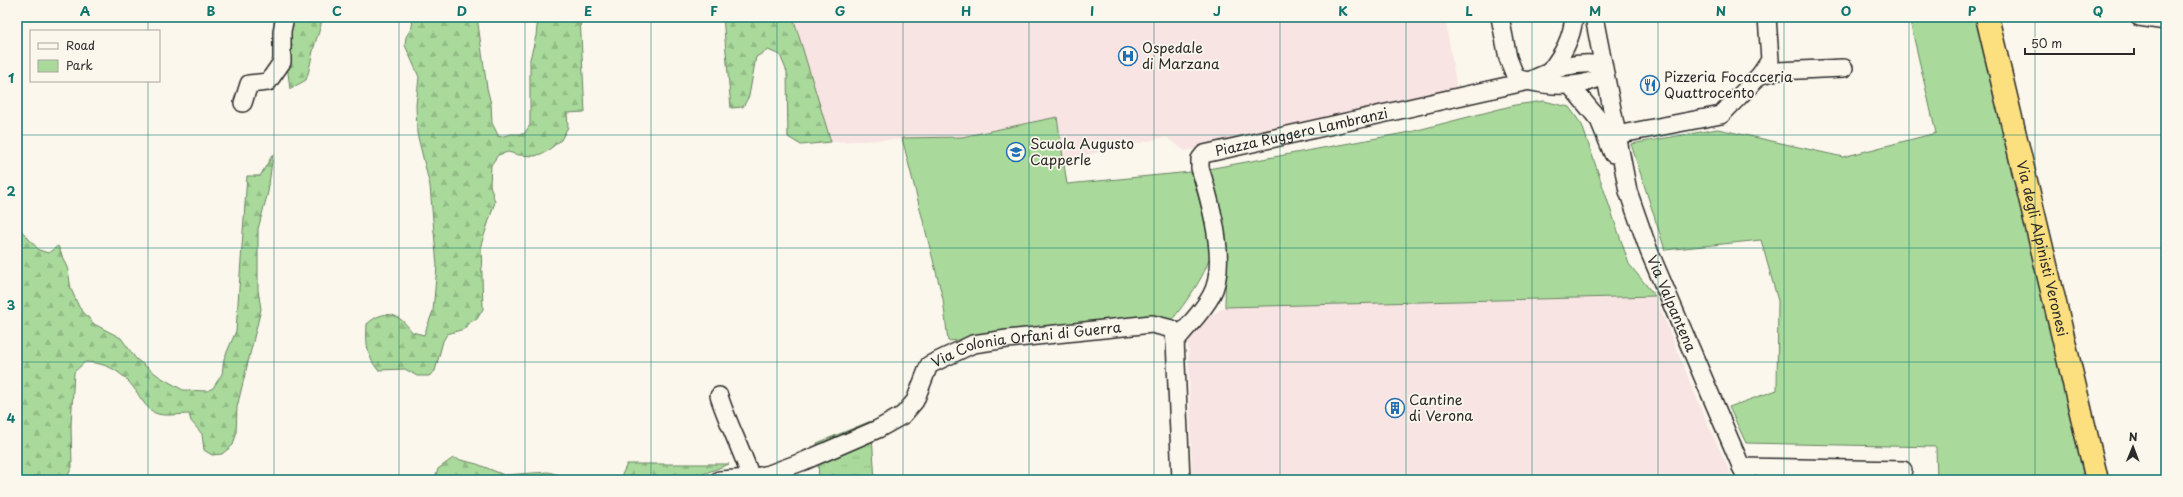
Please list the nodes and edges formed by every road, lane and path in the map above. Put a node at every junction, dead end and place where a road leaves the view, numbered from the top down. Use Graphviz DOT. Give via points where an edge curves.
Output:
graph roads {
  1 [pos="285,17"];
  2 [pos="1500,17"];
  3 [pos="1574,17"];
  4 [pos="1594,17"];
  5 [pos="1768,17"];
  6 [pos="1987,17"];
  7 [pos="2138,17"];
  8 [pos="2166,21"];
  9 [pos="1844,68"];
  10 [pos="1604,70"];
  11 [pos="1550,71"];
  12 [pos="1760,75"];
  13 [pos="1529,81"];
  14 [pos="1570,85"];
  15 [pos="243,103"];
  16 [pos="1616,134"];
  17 [pos="1628,191"];
  18 [pos="1174,342"];
  19 [pos="719,396"];
  20 [pos="1903,470"];
  21 [pos="1744,474"];
  22 [pos="751,478"];
  23 [pos="719,480"];
  24 [pos="1181,480"];
  25 [pos="2097,480"];
  1 -- 15 [label="street" via="282,31 282,62 268,82 249,84"];
  2 -- 13 [label="street, Piazza Ruggero Lambranzi" via="1508,58 1516,78"];
  3 -- 11 [label="street, Piazza Ruggero Lambranzi" via="1566,48"];
  4 -- 10 [label="street, Via Valpantena"];
  5 -- 12 [label="street" via="1770,60"];
  6 -- 25 [label="highway, Via degli Alpinisti Veronesi"];
  7 -- 8 [label="street"];
  9 -- 12 [label="street" via="1777,71"];
  10 -- 11 [label="street, Piazza Ruggero Lambranzi" via="1581,62"];
  10 -- 14 [label="street, Piazza Ruggero Lambranzi" via="1596,81"];
  10 -- 16 [label="street, Via Valpantena"];
  11 -- 13 [label="street, Piazza Ruggero Lambranzi"];
  12 -- 16 [label="street" via="1721,115"];
  13 -- 14 [label="street, Piazza Ruggero Lambranzi"];
  13 -- 18 [label="street, Piazza Ruggero Lambranzi" via="1204,154 1200,159 1200,168 1217,236 1219,264 1212,296"];
  14 -- 17 [label="street" via="1599,120"];
  16 -- 17 [label="street, Via Valpantena"];
  17 -- 21 [label="street, Via Valpantena" via="1649,251"];
  18 -- 22 [label="street, Via Colonia Orfani di Guerra" via="1172,329 1152,324 1007,338 973,344 929,365 916,401 904,415 804,461"];
  18 -- 24 [label="street, Via Colonia Orfani di Guerra"];
  19 -- 22 [label="street"];
  20 -- 21 [label="street, Via Valpantena"];
  22 -- 23 [label="street, Via Colonia Orfani di Guerra"];
}
